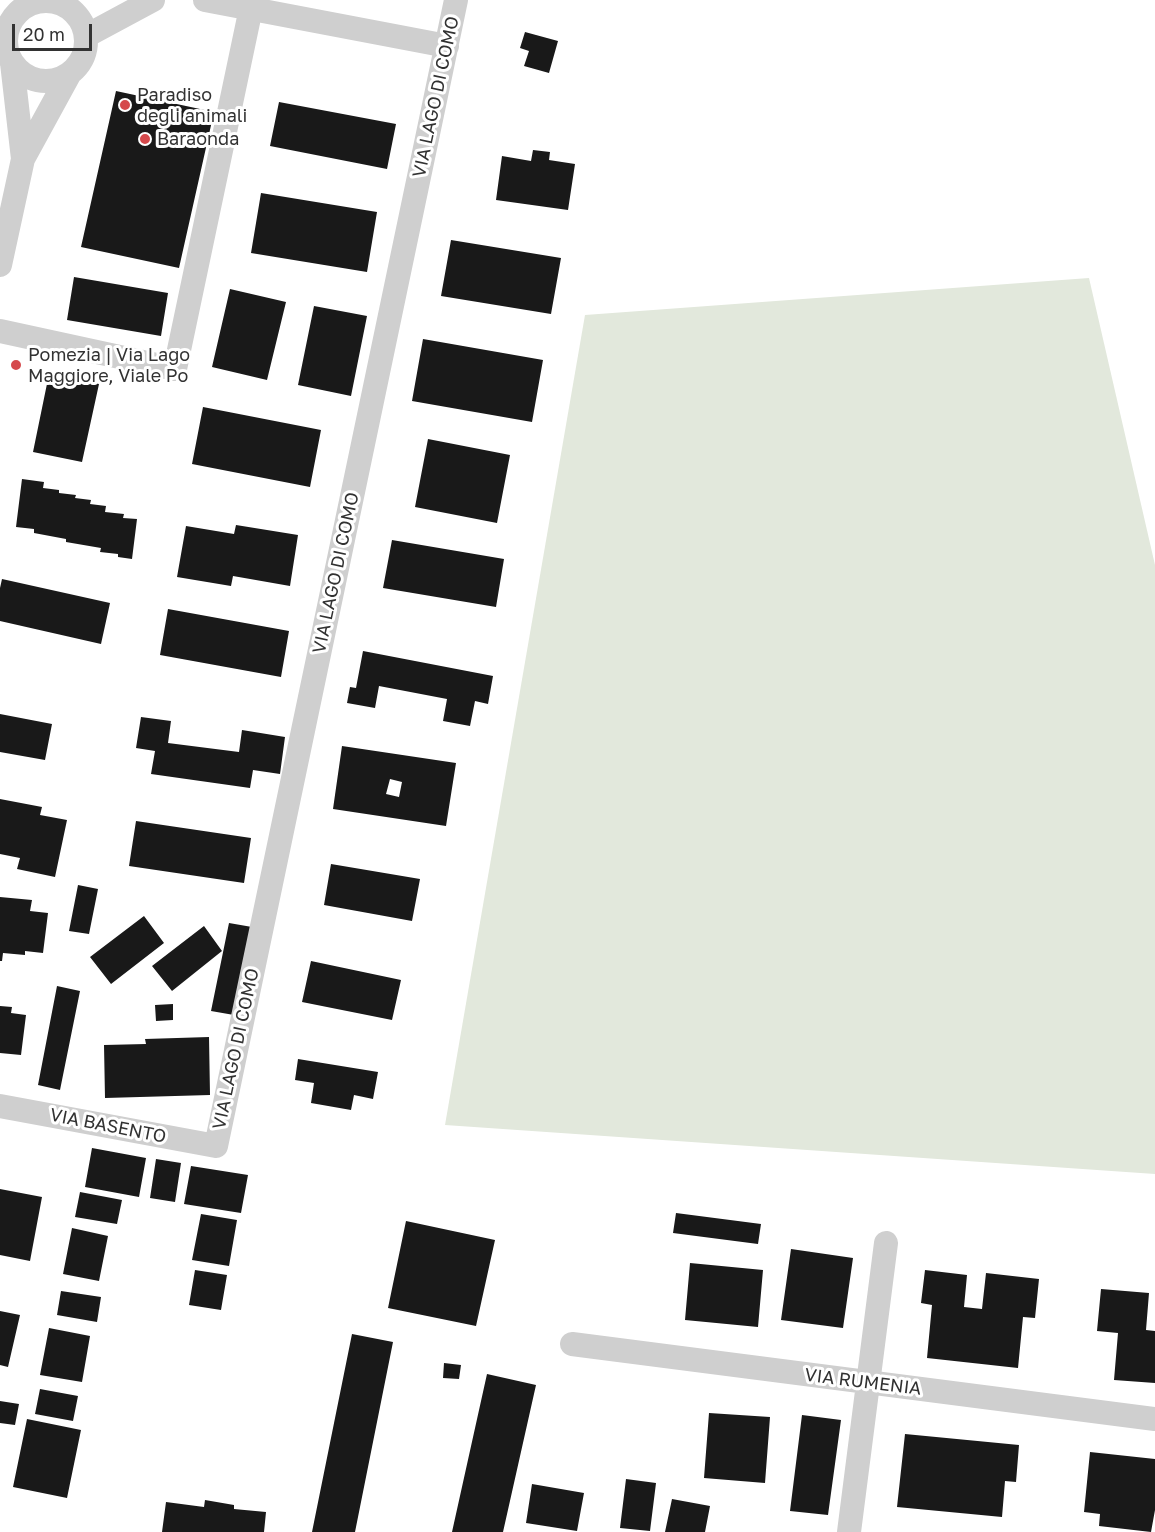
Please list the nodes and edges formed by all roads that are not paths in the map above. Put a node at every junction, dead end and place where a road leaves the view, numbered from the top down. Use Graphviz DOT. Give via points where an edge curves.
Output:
graph roads {
  1 [pos="153,0"];
  2 [pos="205,0"];
  3 [pos="456,0"];
  4 [pos="71,2"];
  5 [pos="22,3"];
  6 [pos="251,8"];
  7 [pos="3,34"];
  8 [pos="86,36"];
  9 [pos="447,46"];
  10 [pos="12,63"];
  11 [pos="70,73"];
  12 [pos="23,159"];
  13 [pos="0,265"];
  14 [pos="0,331"];
  15 [pos="0,1106"];
  16 [pos="216,1146"];
  17 [pos="886,1243"];
  18 [pos="572,1344"];
  19 [pos="868,1383"];
  20 [pos="1155,1419"];
  21 [pos="849,1532"];
  1 -- 8 [label="street"];
  2 -- 6 [label="street"];
  3 -- 9 [label="street, VIA LAGO DI COMO"];
  4 -- 5 [label="street"];
  4 -- 8 [label="street"];
  5 -- 7 [label="street"];
  6 -- 9 [label="street"];
  6 -- 14 [label="street" via="175,369"];
  7 -- 10 [label="street"];
  8 -- 11 [label="street" via="80,63"];
  9 -- 16 [label="street, VIA LAGO DI COMO"];
  10 -- 11 [label="street" via="32,79 58,79"];
  10 -- 12 [label="street"];
  11 -- 12 [label="street"];
  12 -- 13 [label="street"];
  15 -- 16 [label="street, VIA BASENTO"];
  17 -- 19 [label="street"];
  18 -- 19 [label="street, VIA RUMENIA"];
  19 -- 20 [label="street, VIA RUMENIA"];
  19 -- 21 [label="street"];
}
